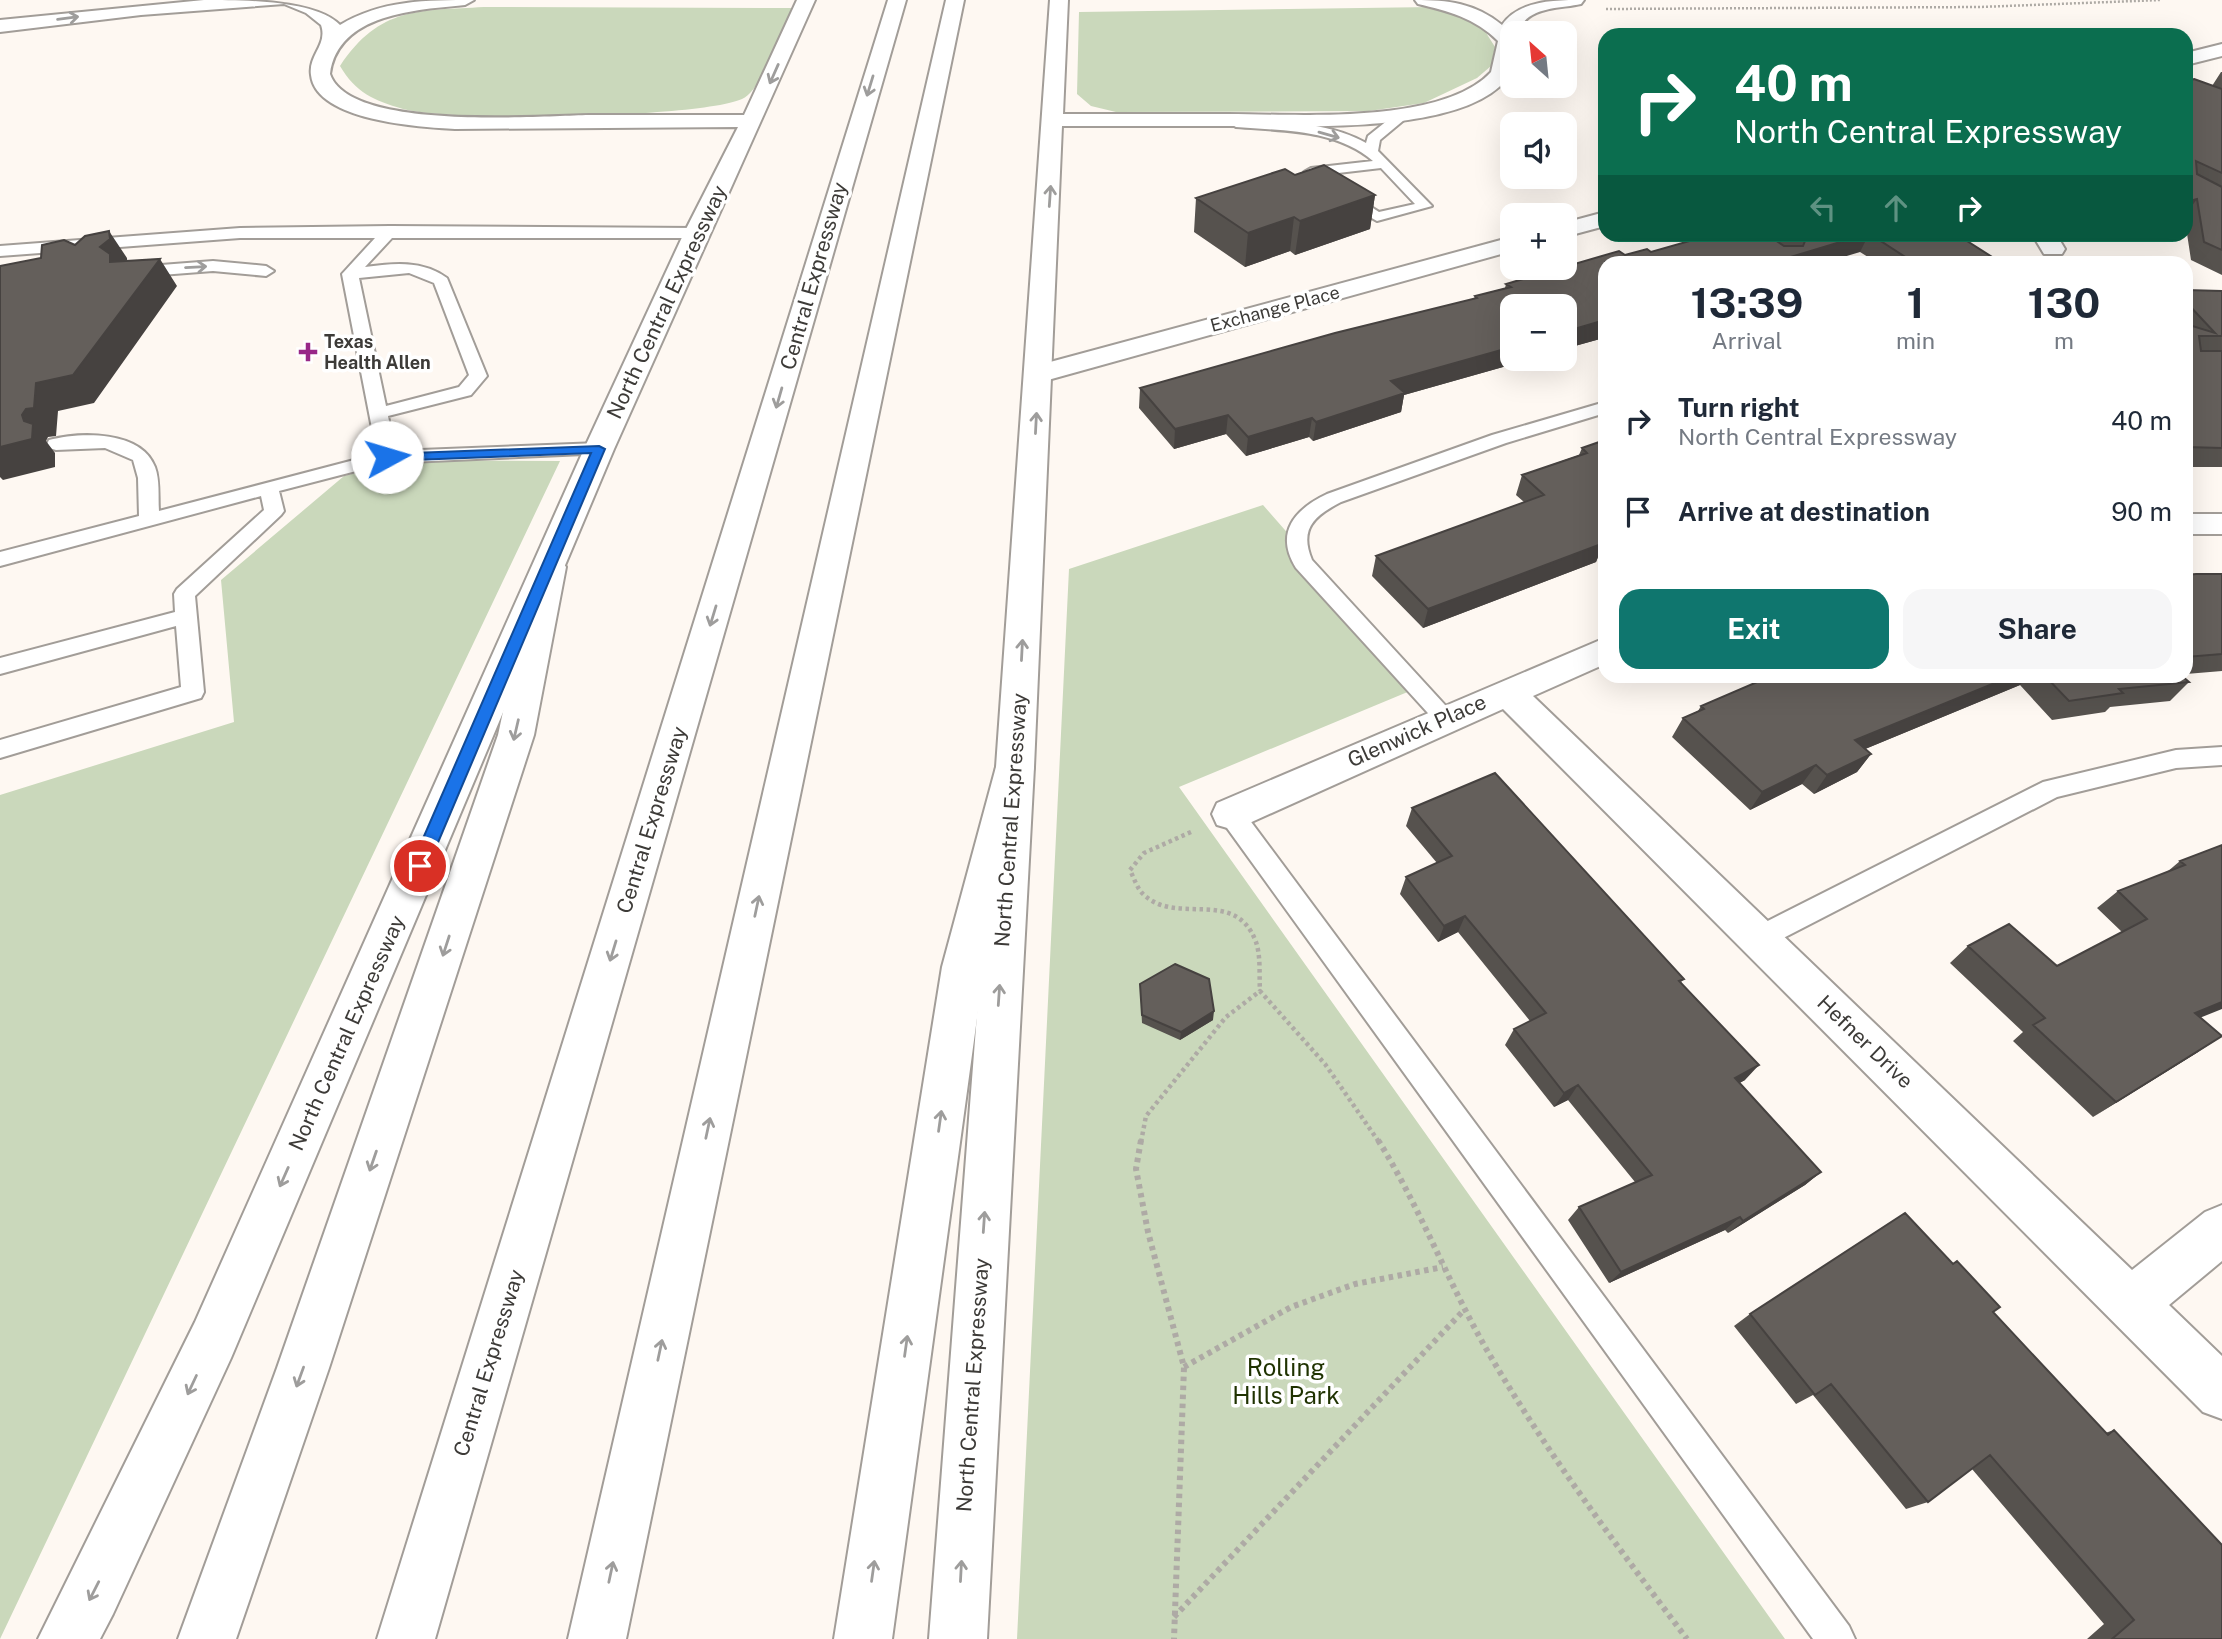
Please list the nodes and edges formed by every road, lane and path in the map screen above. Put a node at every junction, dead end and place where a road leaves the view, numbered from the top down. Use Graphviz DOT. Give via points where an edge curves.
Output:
graph roads {
  1 [pos="280,0"];
  2 [pos="289,0"];
  3 [pos="465,0"];
  4 [pos="806,0"];
  5 [pos="897,0"];
  6 [pos="955,0"];
  7 [pos="1059,0"];
  8 [pos="1424,0"];
  9 [pos="1575,0"];
  10 [pos="2161,0"];
  11 [pos="1600,9"];
  12 [pos="1514,21"];
  13 [pos="0,26"];
  14 [pos="1500,33"];
  15 [pos="333,40"];
  16 [pos="2222,50"];
  17 [pos="2193,58"];
  18 [pos="1500,76"];
  19 [pos="1403,115"];
  20 [pos="1055,120"];
  21 [pos="1213,120"];
  22 [pos="752,121"];
  23 [pos="1371,153"];
  24 [pos="1383,164"];
  25 [pos="1598,221"];
  26 [pos="1577,227"];
  27 [pos="390,231"];
  28 [pos="696,233"];
  29 [pos="92,243"];
  30 [pos="1500,247"];
  31 [pos="0,251"];
  32 [pos="92,265"];
  33 [pos="266,271"];
  34 [pos="128,273"];
  35 [pos="350,274"];
  36 [pos="1038,374"];
  37 [pos="1598,409"];
  38 [pos="378,413"];
  39 [pos="56,444"];
  40 [pos="599,449"];
  41 [pos="387,457"];
  42 [pos="269,489"];
  43 [pos="149,520"];
  44 [pos="2193,524"];
  45 [pos="2222,524"];
  46 [pos="0,558"];
  47 [pos="550,567"];
  48 [pos="186,616"];
  49 [pos="1598,653"];
  50 [pos="0,666"];
  51 [pos="1507,692"];
  52 [pos="1445,717"];
  53 [pos="0,749"];
  54 [pos="2222,756"];
  55 [pos="1015,767"];
  56 [pos="1231,814"];
  57 [pos="1759,938"];
  58 [pos="1260,991"];
  59 [pos="2222,1229"];
  60 [pos="1443,1267"];
  61 [pos="2132,1303"];
  62 [pos="1464,1310"];
  63 [pos="1184,1367"];
  64 [pos="2222,1393"];
  65 [pos="1174,1617"];
  66 [pos="67,1639"];
  67 [pos="206,1639"];
  68 [pos="406,1639"];
  69 [pos="597,1639"];
  70 [pos="863,1639"];
  71 [pos="958,1639"];
  72 [pos="1174,1639"];
  73 [pos="1687,1639"];
  74 [pos="1836,1639"];
  13 -- 1 [label="main road, one-way"];
  2 -- 15 [label="main road" via="329,20"];
  3 -- 15 [label="main road" via="375,15"];
  4 -- 22 [label="main road, North Central Expressway, one-way"];
  5 -- 68 [label="main road, Central Expressway, one-way"];
  69 -- 6 [label="main road, one-way"];
  7 -- 20 [label="main road, North Central Expressway"];
  8 -- 14 [label="main road" via="1484,18"];
  9 -- 12 [label="main road" via="1526,11"];
  10 -- 11 [label="path" via="1980,7"];
  15 -- 22 [label="main road" via="320,67 330,94 348,105 390,116 488,123"];
  16 -- 17 [label="main road"];
  18 -- 19 [label="main road" via="1479,92"];
  19 -- 21 [label="main road"];
  19 -- 23 [label="lane" via="1373,138"];
  20 -- 21 [label="main road"];
  36 -- 20 [label="main road, North Central Expressway, one-way"];
  21 -- 23 [label="lane, one-way" via="1318,132 1356,143"];
  22 -- 28 [label="main road, North Central Expressway"];
  23 -- 24 [label="lane"];
  24 -- 24 [label="lane" via="1347,168 1311,172 1319,182 1377,217 1425,206"];
  25 -- 26 [label="main road"];
  27 -- 28 [label="lane"];
  27 -- 29 [label="lane" via="240,233"];
  27 -- 35 [label="lane"];
  28 -- 40 [label="main road, North Central Expressway"];
  29 -- 31 [label="lane"];
  29 -- 32 [label="lane"];
  30 -- 36 [label="main road, Exchange Place"];
  34 -- 33 [label="lane, one-way" via="213,266"];
  35 -- 38 [label="lane"];
  35 -- 38 [label="lane" via="409,269 431,272 441,281 478,376 466,391"];
  55 -- 36 [label="main road, North Central Expressway, one-way"];
  37 -- 52 [label="lane" via="1334,498 1302,518 1295,532 1295,548 1303,563"];
  38 -- 41 [label="lane"];
  39 -- 43 [label="lane" via="95,440 137,454 145,464"];
  40 -- 41 [label="lane"];
  40 -- 47 [label="main road, North Central Expressway"];
  41 -- 42 [label="lane"];
  42 -- 43 [label="lane"];
  42 -- 48 [label="lane" via="274,511 184,594"];
  43 -- 46 [label="lane"];
  44 -- 45 [label="main road"];
  47 -- 66 [label="main road, North Central Expressway, one-way" via="213,1340 93,1594"];
  47 -- 67 [label="main road, one-way" via="516,735 308,1355"];
  48 -- 50 [label="lane"];
  48 -- 53 [label="lane" via="193,691"];
  49 -- 51 [label="main road, Glenwick Place"];
  51 -- 52 [label="main road, Glenwick Place"];
  51 -- 57 [label="main road, Hefner Drive"];
  52 -- 56 [label="main road, Glenwick Place"];
  54 -- 57 [label="lane" via="2176,759 2051,789"];
  70 -- 55 [label="main road, one-way" via="963,967"];
  71 -- 55 [label="main road, North Central Expressway, one-way"];
  56 -- 58 [label="path" via="1144,853 1130,870 1142,898 1159,908 1220,908 1242,917 1256,942"];
  56 -- 74 [label="lane"];
  57 -- 61 [label="main road, Hefner Drive"];
  58 -- 60 [label="path" via="1301,1034 1381,1145"];
  58 -- 63 [label="path" via="1226,1017 1146,1116 1136,1169 1147,1232"];
  59 -- 61 [label="main road"];
  60 -- 62 [label="path"];
  60 -- 63 [label="path" via="1355,1284 1292,1307"];
  61 -- 64 [label="main road, Hefner Drive"];
  62 -- 65 [label="path"];
  62 -- 73 [label="path" via="1555,1457"];
  63 -- 65 [label="path"];
  65 -- 72 [label="path"];
}
